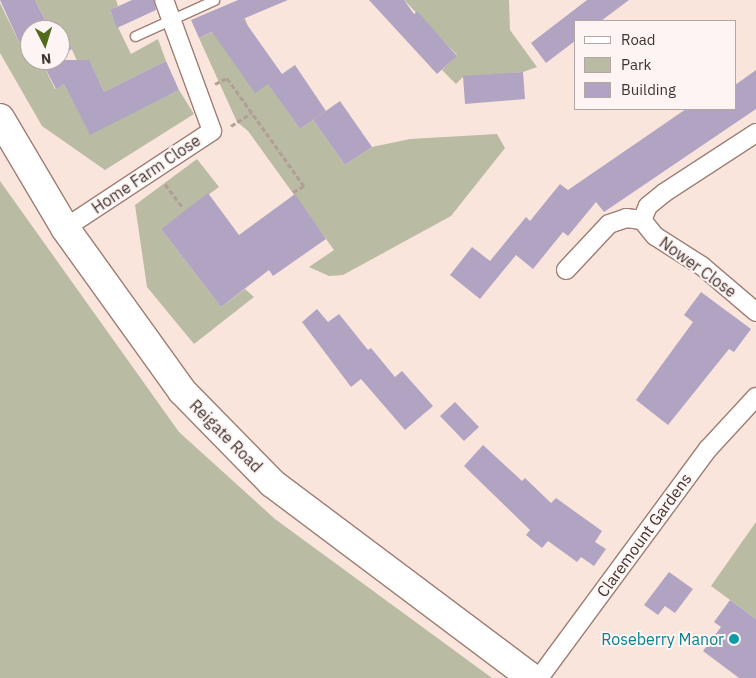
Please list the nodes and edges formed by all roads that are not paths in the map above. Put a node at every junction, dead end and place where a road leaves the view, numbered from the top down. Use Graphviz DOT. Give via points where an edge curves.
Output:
graph roads {
  1 [pos="164,0"];
  2 [pos="214,0"];
  3 [pos="172,19"];
  4 [pos="135,36"];
  5 [pos="0,118"];
  6 [pos="756,133"];
  7 [pos="642,220"];
  8 [pos="65,228"];
  9 [pos="566,270"];
  10 [pos="756,312"];
  11 [pos="756,397"];
  12 [pos="532,678"];
  13 [pos="539,678"];
  1 -- 3 [label="street, Home Farm Close"];
  2 -- 3 [label="lane"];
  3 -- 4 [label="lane"];
  3 -- 8 [label="street, Home Farm Close" via="212,131"];
  5 -- 8 [label="highway, Reigate Road"];
  6 -- 7 [label="street" via="664,193 648,206"];
  7 -- 9 [label="street" via="626,218 608,224"];
  7 -- 10 [label="street, Nower Close" via="655,236 702,266"];
  8 -- 12 [label="highway, Reigate Road" via="182,391 272,483"];
  11 -- 13 [label="street, Claremount Gardens" via="708,449"];
}
